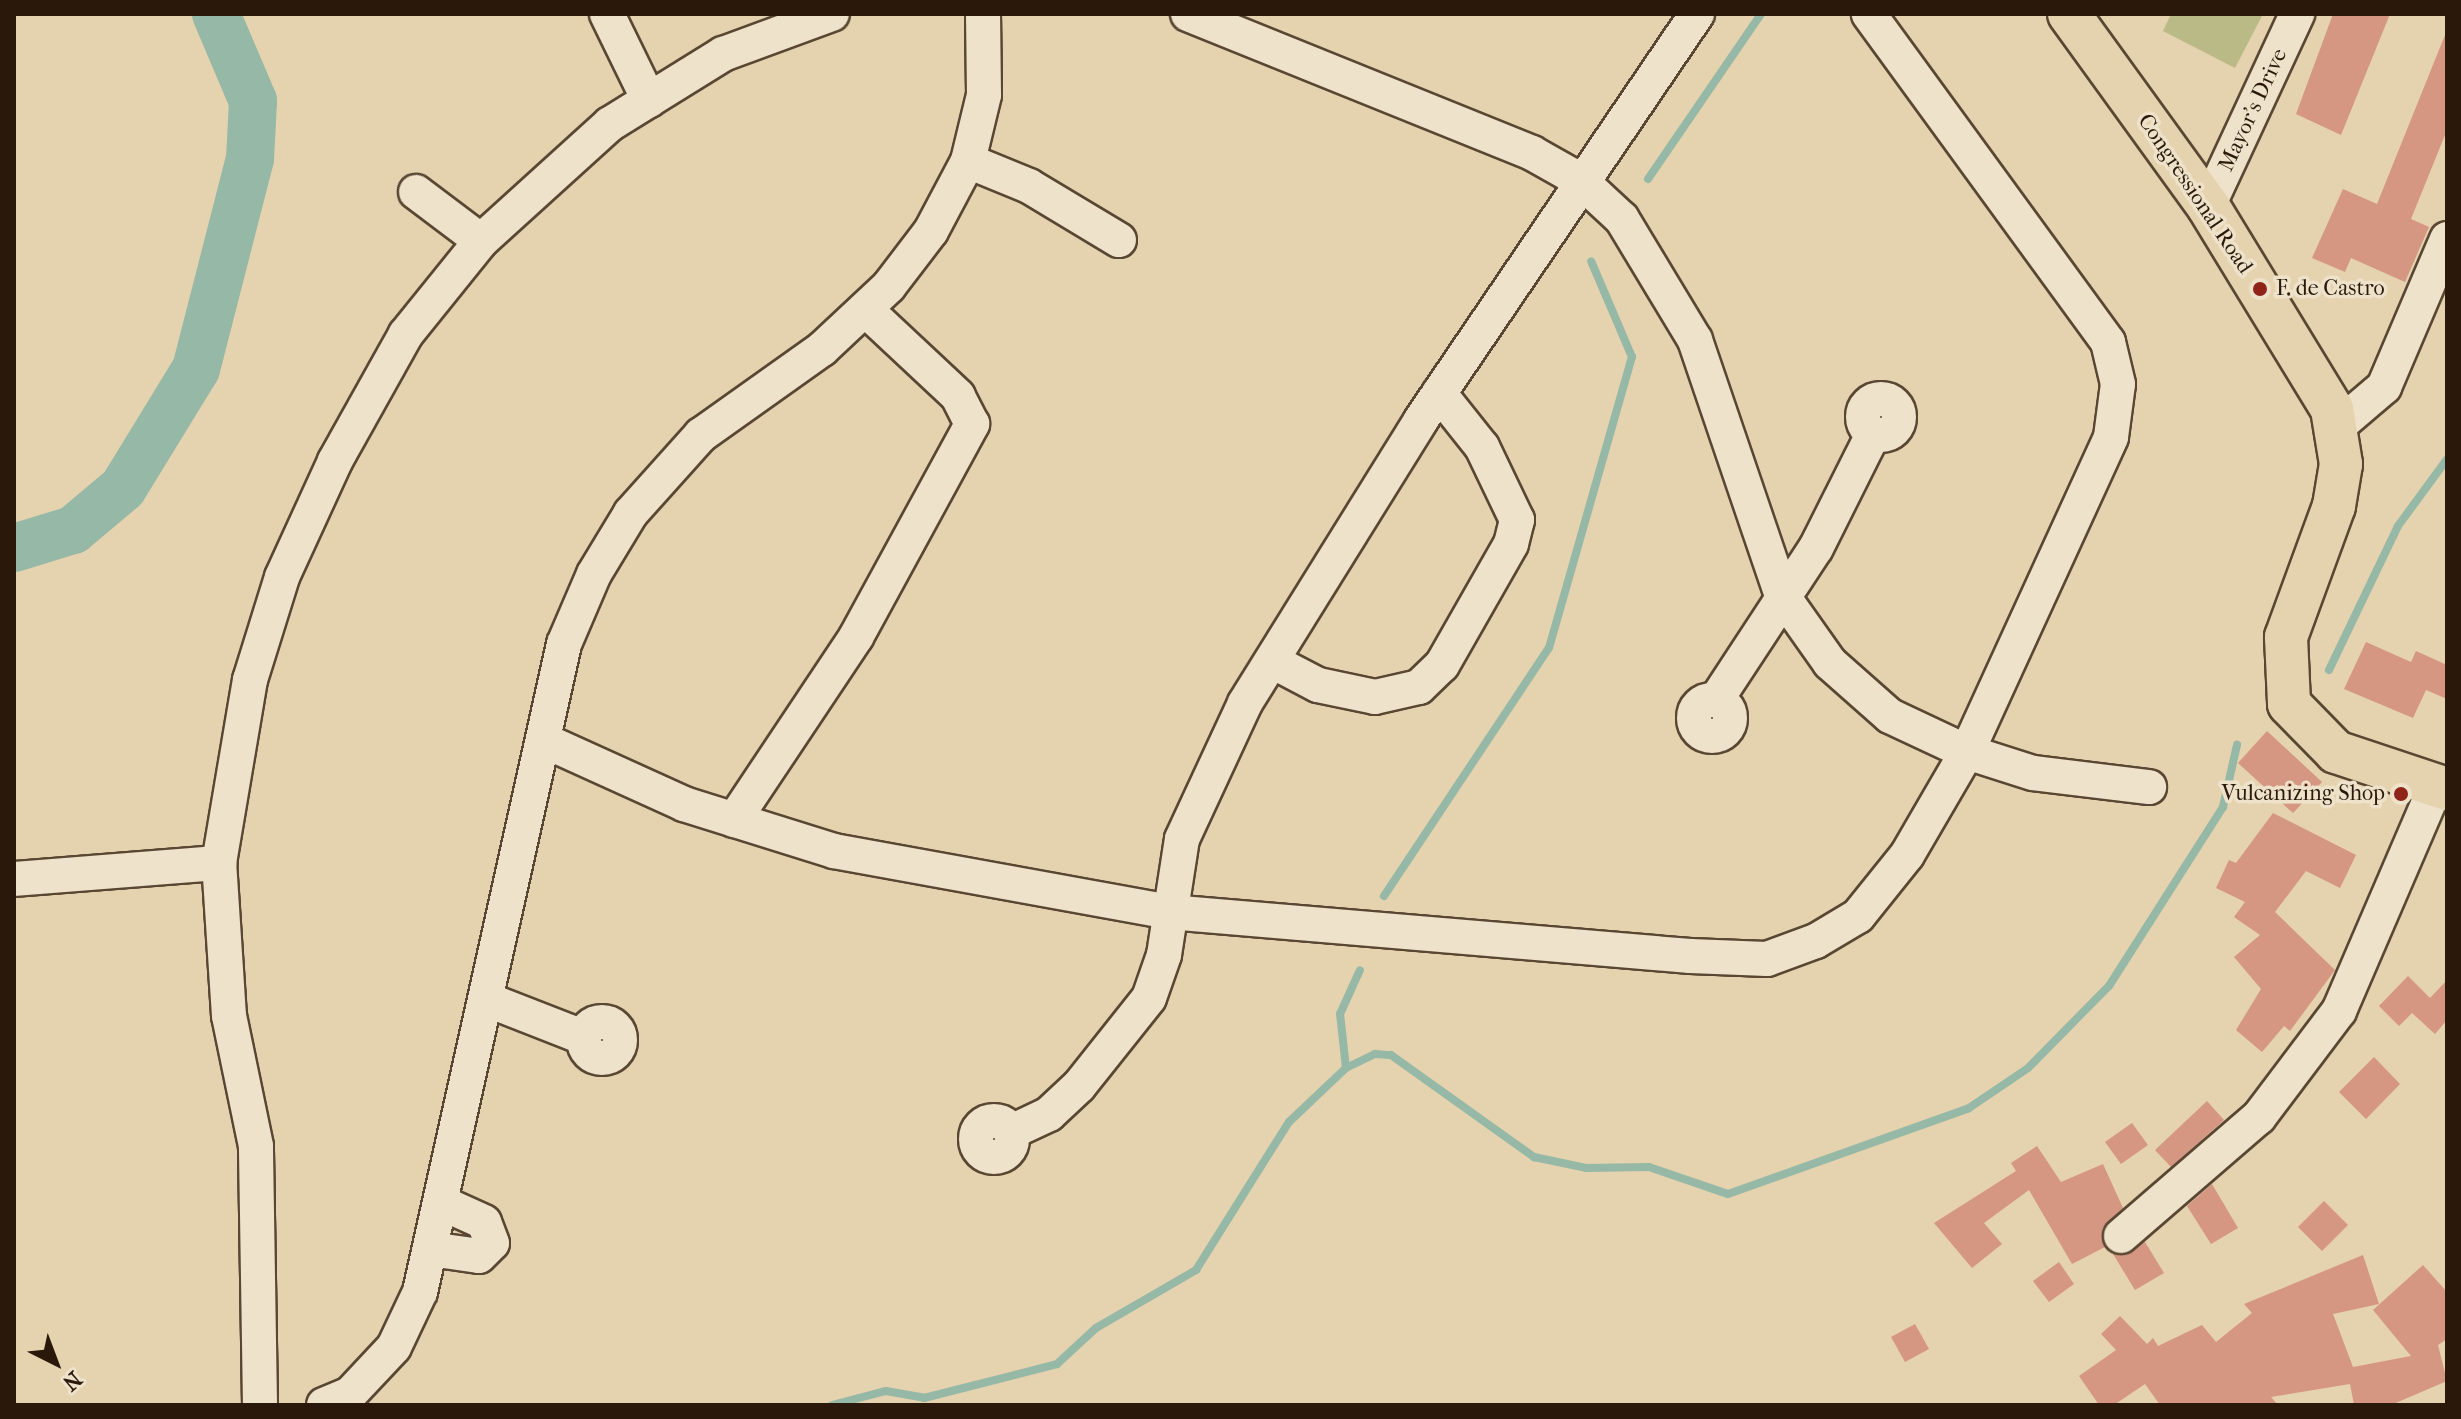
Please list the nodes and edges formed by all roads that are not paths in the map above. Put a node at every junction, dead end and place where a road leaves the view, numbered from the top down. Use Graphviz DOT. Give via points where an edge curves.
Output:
graph roads {
  1 [pos="607,14"];
  2 [pos="832,14"];
  3 [pos="983,14"];
  4 [pos="1188,14"];
  5 [pos="1697,14"];
  6 [pos="1869,14"];
  7 [pos="2069,14"];
  8 [pos="2297,14"];
  9 [pos="649,100"];
  10 [pos="968,161"];
  11 [pos="1580,180"];
  12 [pos="416,192"];
  13 [pos="2208,206"];
  14 [pos="2447,239"];
  15 [pos="1119,240"];
  16 [pos="481,241"];
  17 [pos="865,309"];
  18 [pos="1439,393"];
  19 [pos="2337,427"];
  20 [pos="1873,434"];
  21 [pos="1782,595"];
  22 [pos="1272,661"];
  23 [pos="1716,700"];
  24 [pos="543,740"];
  25 [pos="1967,752"];
  26 [pos="2149,787"];
  27 [pos="2441,787"];
  28 [pos="734,820"];
  29 [pos="219,863"];
  30 [pos="14,879"];
  31 [pos="1169,912"];
  32 [pos="488,1000"];
  33 [pos="583,1037"];
  34 [pos="1011,1132"];
  35 [pos="440,1202"];
  36 [pos="2121,1236"];
  37 [pos="430,1249"];
  38 [pos="260,1405"];
  39 [pos="324,1405"];
  1 -- 9 [label="street"];
  2 -- 9 [label="street" via="723,54"];
  3 -- 10 [label="street" via="984,95"];
  4 -- 11 [label="street" via="1532,153"];
  5 -- 11 [label="street"];
  6 -- 25 [label="street" via="2108,342 2118,384 2111,437"];
  7 -- 13 [label="main road, Congressional Road"];
  8 -- 13 [label="street, Mayor's Drive"];
  9 -- 16 [label="street" via="546,177"];
  10 -- 15 [label="street" via="1029,186"];
  10 -- 17 [label="street" via="931,231"];
  11 -- 18 [label="street"];
  11 -- 21 [label="street" via="1622,219 1695,340"];
  12 -- 16 [label="street"];
  13 -- 19 [label="main road, Congressional Road" via="2292,335"];
  14 -- 19 [label="street" via="2384,387"];
  16 -- 29 [label="street" via="406,334 335,461 282,577 250,680"];
  17 -- 24 [label="street" via="822,349 701,435 631,513 564,644"];
  17 -- 28 [label="street" via="958,396 972,424 856,637"];
  18 -- 22 [label="street"];
  18 -- 22 [label="street" via="1482,447 1517,520 1511,544 1442,665 1419,687 1375,697 1318,685"];
  19 -- 27 [label="main road, Congressional Road" via="2334,506 2286,637 2284,692 2302,725 2336,752"];
  20 -- 21 [label="street" via="1816,548"];
  21 -- 23 [label="street"];
  21 -- 25 [label="street" via="1830,663 1890,716"];
  22 -- 31 [label="street" via="1182,839"];
  24 -- 28 [label="street" via="601,772"];
  24 -- 32 [label="street"];
  25 -- 26 [label="street" via="2033,773"];
  25 -- 31 [label="street" via="1907,855 1858,916 1767,959"];
  27 -- 36 [label="street" via="2339,1011 2238,1139"];
  28 -- 31 [label="street" via="935,874"];
  29 -- 30 [label="street"];
  29 -- 38 [label="street" via="229,1016 256,1146"];
  31 -- 34 [label="street" via="1149,998 1115,1049 1049,1114"];
  32 -- 33 [label="street"];
  32 -- 35 [label="street"];
  35 -- 37 [label="street"];
  35 -- 37 [label="street" via="484,1222 492,1243 479,1256"];
  37 -- 39 [label="street" via="394,1347 350,1394"];
}
